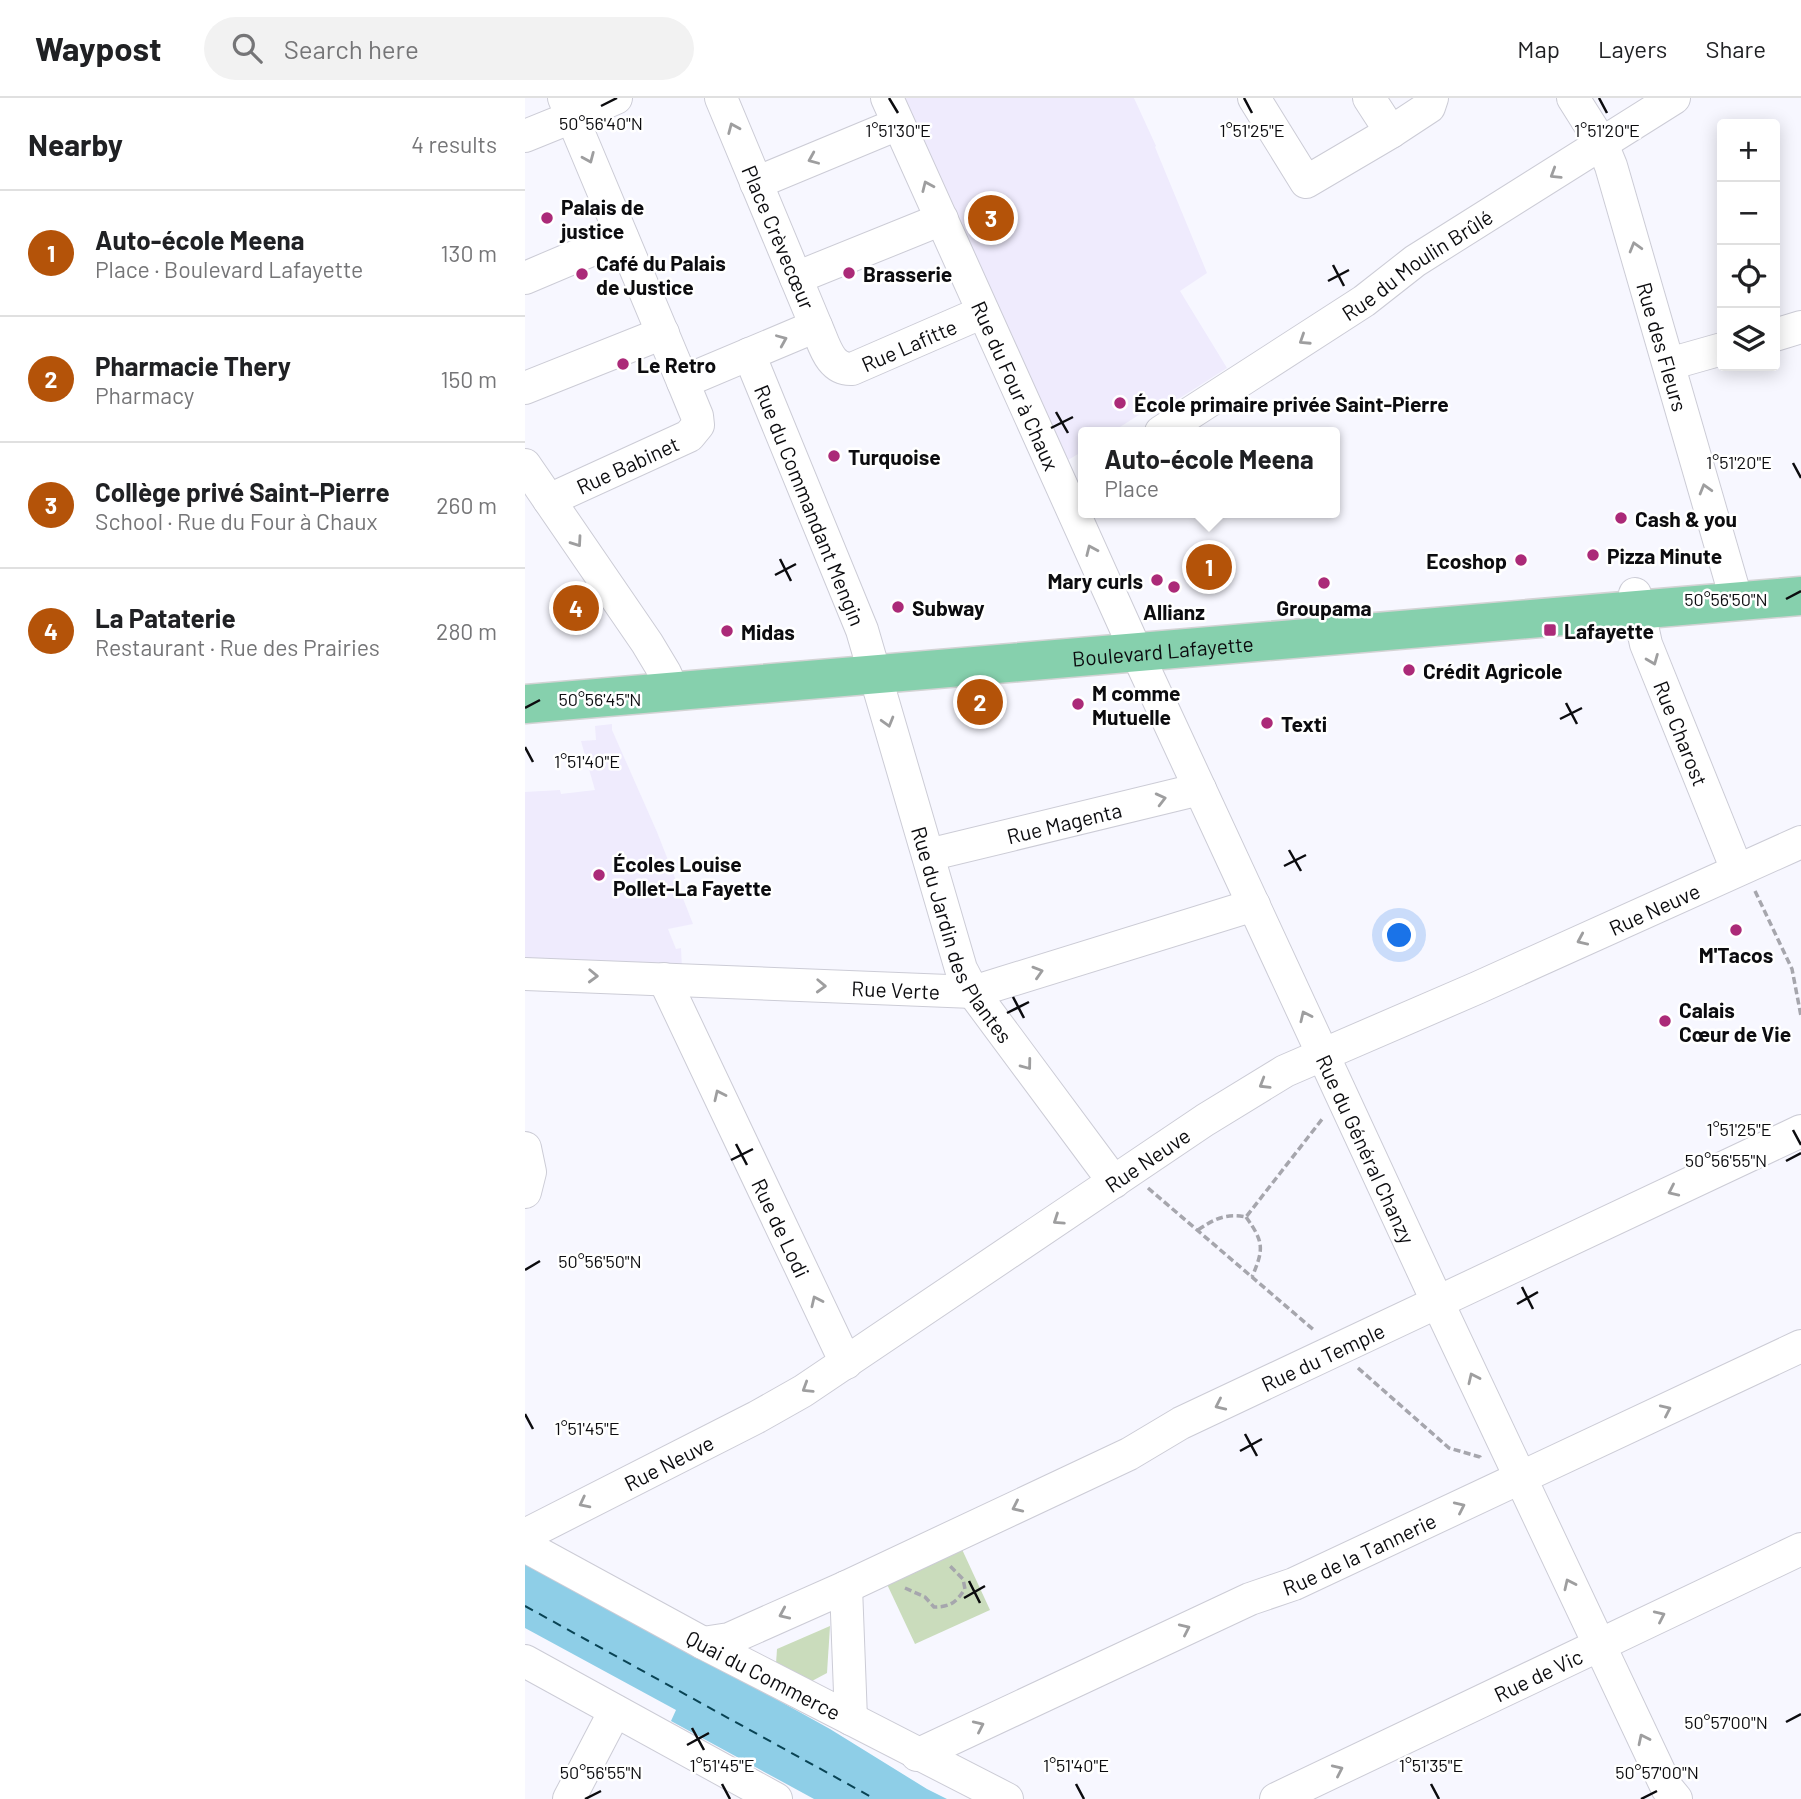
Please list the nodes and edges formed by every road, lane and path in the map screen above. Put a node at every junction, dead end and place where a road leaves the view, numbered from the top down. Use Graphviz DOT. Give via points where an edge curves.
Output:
graph roads {
  1 [pos="616,98"];
  2 [pos="721,98"];
  3 [pos="1254,98"];
  4 [pos="1369,98"];
  5 [pos="1432,98"];
  6 [pos="1573,98"];
  7 [pos="1674,98"];
  8 [pos="568,107"];
  9 [pos="893,111"];
  10 [pos="1391,132"];
  11 [pos="525,136"];
  12 [pos="1602,145"];
  13 [pos="756,183"];
  14 [pos="942,219"];
  15 [pos="622,237"];
  16 [pos="525,278"];
  17 [pos="796,278"];
  18 [pos="983,312"];
  19 [pos="816,326"];
  20 [pos="1801,327"];
  21 [pos="663,333"];
  22 [pos="1780,333"];
  23 [pos="1717,350"];
  24 [pos="749,354"];
  25 [pos="1669,364"];
  26 [pos="683,382"];
  27 [pos="525,388"];
  28 [pos="1169,427"];
  29 [pos="525,465"];
  30 [pos="1074,489"];
  31 [pos="548,500"];
  32 [pos="1085,518"];
  33 [pos="1801,580"];
  34 [pos="1735,593"];
  35 [pos="1801,596"];
  36 [pos="1636,602"];
  37 [pos="1133,643"];
  38 [pos="872,665"];
  39 [pos="669,682"];
  40 [pos="525,687"];
  41 [pos="525,704"];
  42 [pos="1200,789"];
  43 [pos="1801,842"];
  44 [pos="927,855"];
  45 [pos="1740,868"];
  46 [pos="1254,905"];
  47 [pos="525,974"];
  48 [pos="664,979"];
  49 [pos="972,992"];
  50 [pos="1801,1016"];
  51 [pos="1323,1055"];
  52 [pos="1341,1094"];
  53 [pos="1801,1131"];
  54 [pos="525,1148"];
  55 [pos="1114,1182"];
  56 [pos="525,1192"];
  57 [pos="1246,1217"];
  58 [pos="1198,1231"];
  59 [pos="1252,1277"];
  60 [pos="1437,1301"];
  61 [pos="1801,1346"];
  62 [pos="846,1363"];
  63 [pos="1520,1479"];
  64 [pos="525,1535"];
  65 [pos="939,1543"];
  66 [pos="525,1546"];
  67 [pos="1801,1549"];
  68 [pos="886,1569"];
  69 [pos="846,1587"];
  70 [pos="703,1643"];
  71 [pos="1598,1646"];
  72 [pos="525,1661"];
  73 [pos="615,1711"];
  74 [pos="851,1719"];
  75 [pos="917,1755"];
  76 [pos="1002,1797"];
  77 [pos="569,1799"];
  78 [pos="776,1799"];
  79 [pos="1276,1799"];
  80 [pos="1676,1799"];
  1 -- 8 [label="street"];
  13 -- 2 [label="street, Place Crèvecœur, one-way"];
  3 -- 10 [label="street" via="1306,182"];
  4 -- 10 [label="street"];
  5 -- 10 [label="street" via="1429,107"];
  6 -- 12 [label="street, Rue des Fleurs"];
  7 -- 12 [label="street, Rue du Moulin Brûlé"];
  8 -- 11 [label="street"];
  8 -- 15 [label="street, one-way"];
  9 -- 13 [label="street, one-way"];
  14 -- 9 [label="street, Rue du Four à Chaux, one-way"];
  25 -- 12 [label="street, Rue des Fleurs, one-way"];
  12 -- 28 [label="street, Rue du Moulin Brûlé, one-way" via="1415,261 1364,301"];
  13 -- 17 [label="street, Place Crèvecœur"];
  14 -- 17 [label="street"];
  14 -- 18 [label="street, Rue du Four à Chaux"];
  15 -- 16 [label="street"];
  15 -- 21 [label="street"];
  17 -- 19 [label="street, Place Crèvecœur"];
  18 -- 19 [label="street, Rue Lafitte" via="852,369 835,365"];
  18 -- 30 [label="street, Rue du Four à Chaux"];
  24 -- 19 [label="street, Place Crèvecœur, one-way"];
  20 -- 22 [label="street"];
  21 -- 26 [label="street"];
  21 -- 27 [label="street"];
  23 -- 25 [label="street"];
  24 -- 26 [label="street, Place Crèvecœur"];
  24 -- 38 [label="street, Rue du Commandant Mengin" via="858,619"];
  34 -- 25 [label="street, Rue des Fleurs, one-way"];
  26 -- 31 [label="street, Rue Babinet" via="697,416 698,425 689,436"];
  29 -- 31 [label="street"];
  31 -- 39 [label="street, one-way"];
  37 -- 32 [label="street, Rue du Four à Chaux, one-way"];
  33 -- 34 [label="main road, Boulevard Lafayette"];
  34 -- 35 [label="main road, Boulevard Lafayette"];
  34 -- 36 [label="main road, Boulevard Lafayette"];
  36 -- 37 [label="main road, Boulevard Lafayette" via="1170,630"];
  36 -- 45 [label="street, Rue Charost, one-way" via="1646,644"];
  37 -- 38 [label="main road, Boulevard Lafayette"];
  37 -- 42 [label="street, Rue du Général Chanzy"];
  38 -- 39 [label="main road, Boulevard Lafayette"];
  38 -- 44 [label="street, Rue du Jardin des Plantes, one-way"];
  39 -- 40 [label="main road, Boulevard Lafayette"];
  39 -- 41 [label="main road, Boulevard Lafayette"];
  44 -- 42 [label="street, Rue Magenta, one-way"];
  42 -- 46 [label="street, Rue du Général Chanzy"];
  43 -- 45 [label="street, Rue Neuve"];
  44 -- 49 [label="street, Rue du Jardin des Plantes"];
  45 -- 50 [label="path" via="1792,969"];
  45 -- 51 [label="street, Rue Neuve, one-way"];
  49 -- 46 [label="street, Rue Verte, one-way"];
  51 -- 46 [label="street, Rue du Général Chanzy, one-way"];
  47 -- 48 [label="street, Rue Verte, one-way"];
  48 -- 49 [label="street, Rue Verte, one-way"];
  62 -- 48 [label="street, Rue de Lodi, one-way"];
  49 -- 55 [label="street, Rue du Jardin des Plantes, one-way"];
  51 -- 52 [label="street, Rue du Général Chanzy"];
  51 -- 55 [label="street, Rue Neuve, one-way" via="1285,1071 1224,1108"];
  52 -- 57 [label="path"];
  52 -- 60 [label="street, Rue du Général Chanzy"];
  53 -- 60 [label="street, Rue du Temple, one-way"];
  54 -- 56 [label="street" via="530,1172"];
  55 -- 62 [label="street, Rue Neuve, one-way"];
  57 -- 58 [label="path" via="1232,1214"];
  57 -- 59 [label="path" via="1258,1234 1262,1255"];
  63 -- 60 [label="street, Rue du Général Chanzy, one-way"];
  60 -- 65 [label="street, Rue du Temple, one-way"];
  63 -- 61 [label="street, Rue de la Tannerie, one-way"];
  62 -- 64 [label="street, Rue Neuve, one-way" via="757,1417"];
  71 -- 63 [label="street, Rue du Général Chanzy, one-way"];
  75 -- 63 [label="street, Rue de la Tannerie, one-way"];
  65 -- 68 [label="street, Rue du Temple"];
  65 -- 68 [label="path" via="965,1589 947,1607 934,1607 925,1597 893,1585"];
  66 -- 70 [label="street, Quai du Commerce"];
  71 -- 67 [label="street, Rue de Vic, one-way"];
  68 -- 69 [label="street, Rue du Temple"];
  69 -- 70 [label="street, Rue du Temple, one-way" via="729,1639"];
  69 -- 74 [label="street"];
  70 -- 74 [label="street, Quai du Commerce"];
  79 -- 71 [label="street, Rue de Vic, one-way"];
  80 -- 71 [label="street, Rue du Général Chanzy, one-way"];
  72 -- 73 [label="street"];
  73 -- 77 [label="street"];
  73 -- 78 [label="street"];
  74 -- 75 [label="street, Quai du Commerce"];
  75 -- 76 [label="street, Quai du Commerce"];
}
